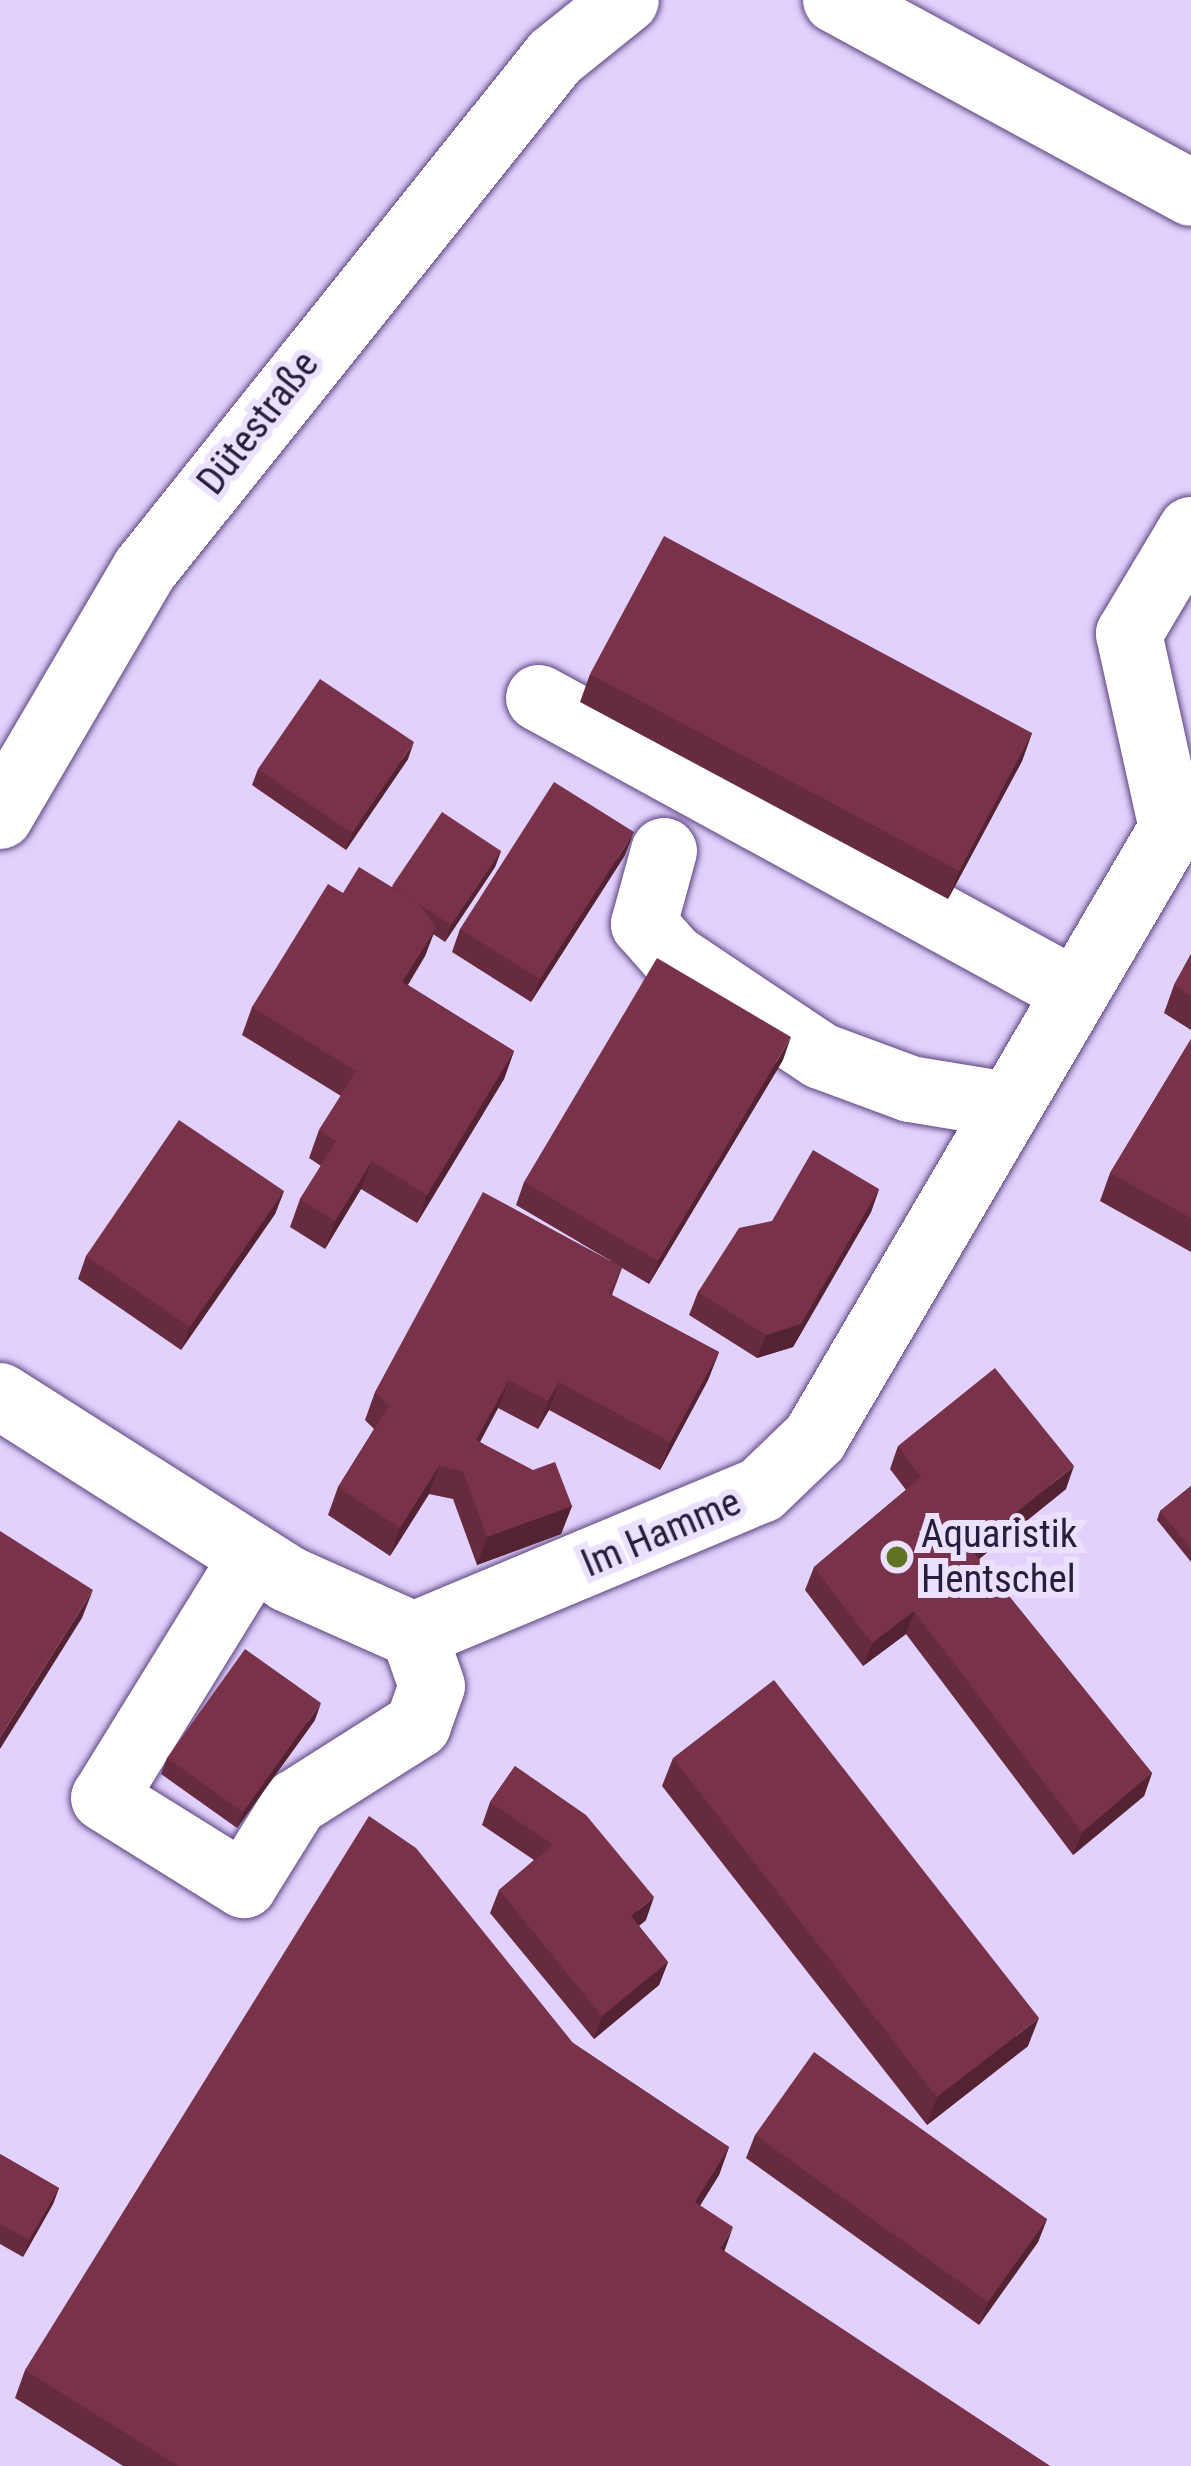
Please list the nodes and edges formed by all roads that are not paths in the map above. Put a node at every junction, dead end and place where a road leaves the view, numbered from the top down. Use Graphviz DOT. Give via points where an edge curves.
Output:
graph roads {
  1 [pos="836,0"];
  2 [pos="617,2"];
  3 [pos="1191,194"];
  4 [pos="1191,530"];
  5 [pos="539,698"];
  6 [pos="1182,812"];
  7 [pos="0,816"];
  8 [pos="664,851"];
  9 [pos="1074,991"];
  10 [pos="1007,1105"];
  11 [pos="0,1396"];
  12 [pos="253,1557"];
  13 [pos="414,1635"];
  1 -- 3 [label="street"];
  2 -- 7 [label="street, Dütestraße" via="555,57 145,569"];
  4 -- 6 [label="street, Im Hamme" via="1129,634"];
  5 -- 9 [label="street"];
  6 -- 9 [label="street, Im Hamme"];
  8 -- 10 [label="street" via="644,924 674,957 821,1056 910,1089"];
  9 -- 10 [label="street, Im Hamme"];
  10 -- 13 [label="street, Im Hamme" via="815,1438 761,1490"];
  11 -- 12 [label="street"];
  12 -- 13 [label="street"];
  12 -- 13 [label="street" via="104,1798 244,1885 295,1803 418,1725 432,1686"];
}
